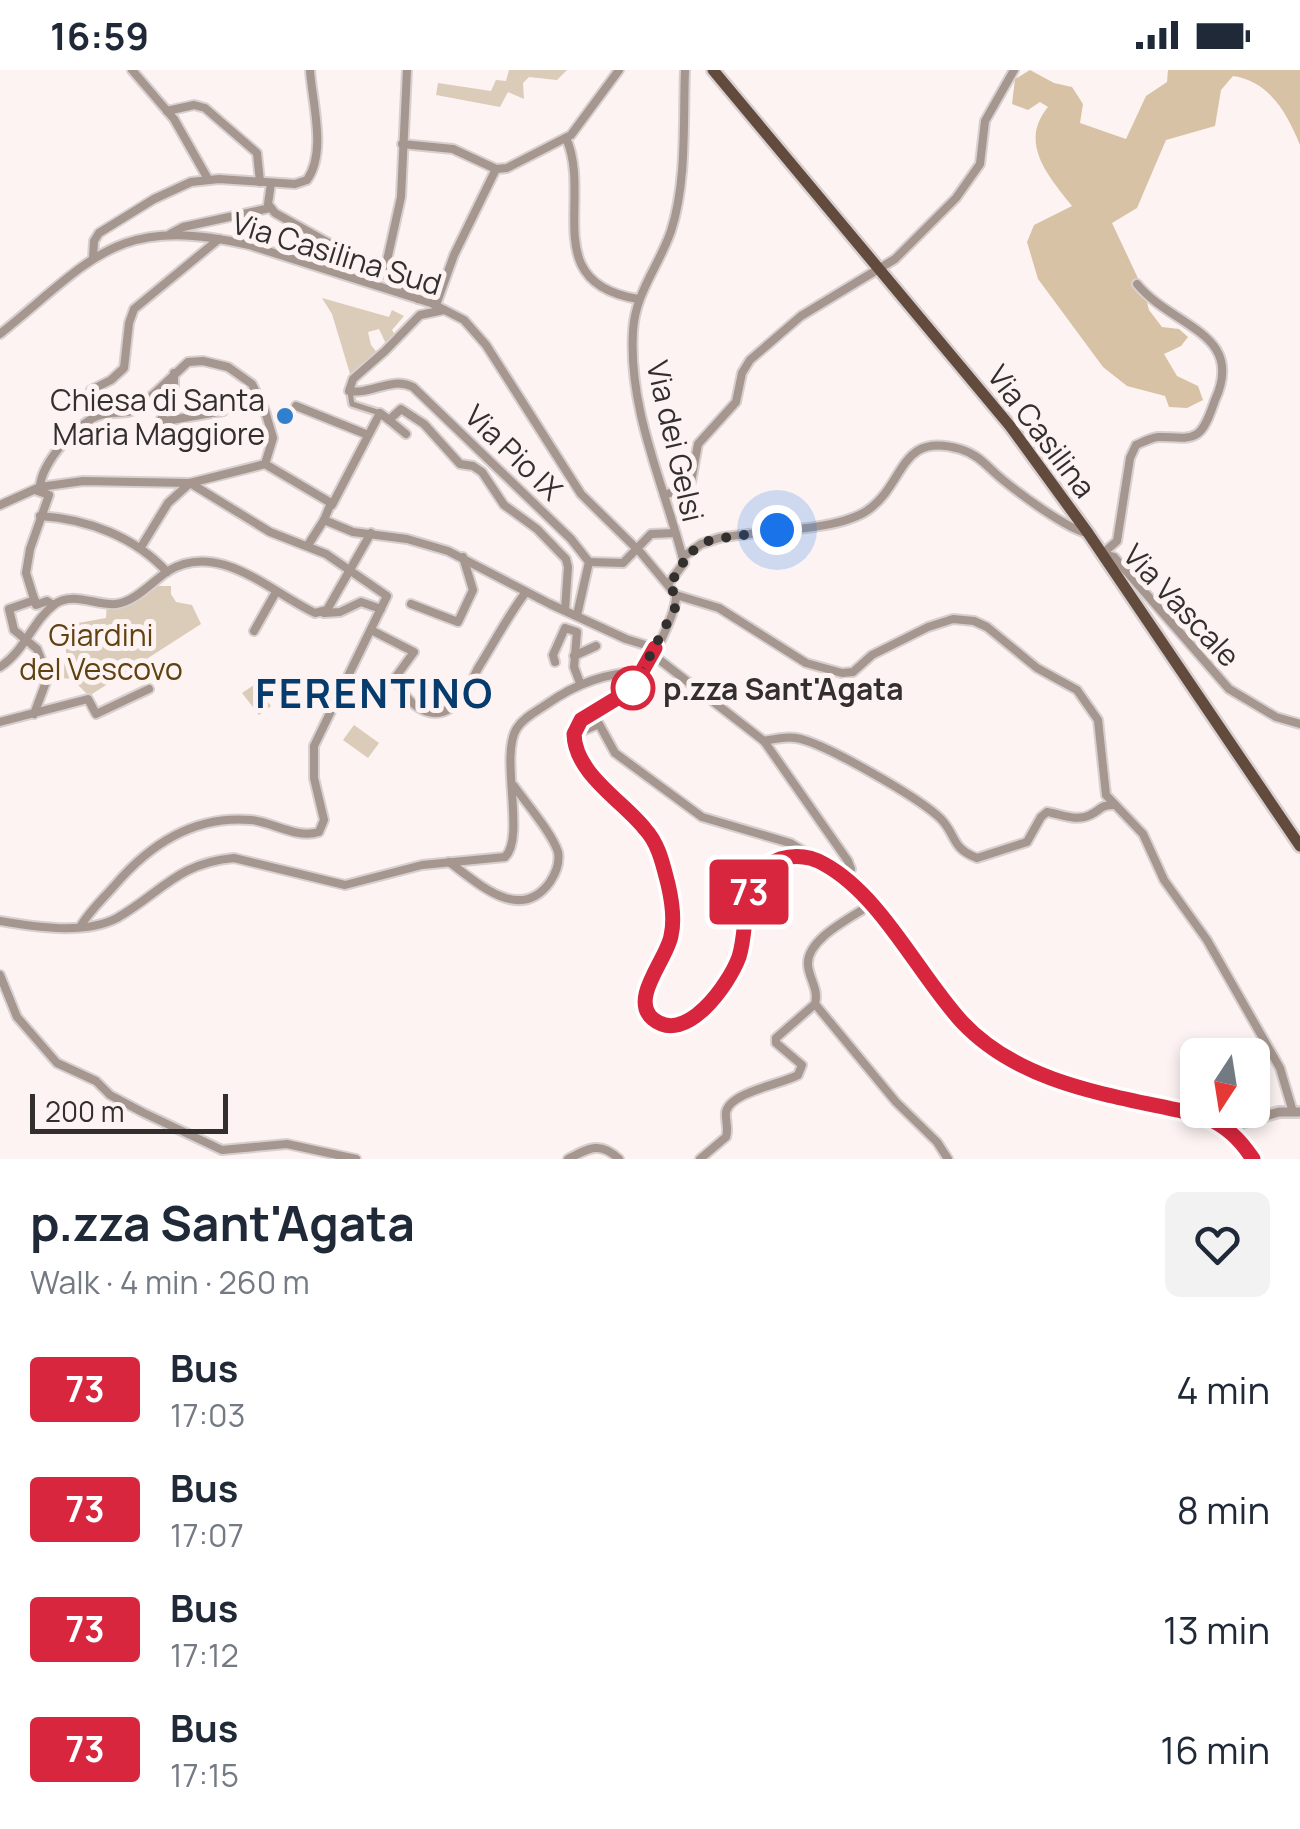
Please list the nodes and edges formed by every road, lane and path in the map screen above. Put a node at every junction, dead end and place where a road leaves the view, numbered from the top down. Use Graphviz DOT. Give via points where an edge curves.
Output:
graph roads {
  1 [pos="132,70"];
  2 [pos="310,70"];
  3 [pos="406,70"];
  4 [pos="619,70"];
  5 [pos="684,70"];
  6 [pos="713,70"];
  7 [pos="1014,70"];
  8 [pos="167,111"];
  9 [pos="566,138"];
  10 [pos="402,144"];
  11 [pos="496,169"];
  12 [pos="208,179"];
  13 [pos="260,182"];
  14 [pos="271,183"];
  15 [pos="270,208"];
  16 [pos="170,234"];
  17 [pos="219,239"];
  18 [pos="94,258"];
  19 [pos="880,270"];
  20 [pos="384,274"];
  21 [pos="1137,284"];
  22 [pos="418,299"];
  23 [pos="638,299"];
  24 [pos="436,305"];
  25 [pos="449,310"];
  26 [pos="0,334"];
  27 [pos="174,373"];
  28 [pos="350,391"];
  29 [pos="139,405"];
  30 [pos="296,406"];
  31 [pos="223,411"];
  32 [pos="380,414"];
  33 [pos="389,420"];
  34 [pos="406,434"];
  35 [pos="368,435"];
  36 [pos="265,464"];
  37 [pos="190,483"];
  38 [pos="37,488"];
  39 [pos="664,495"];
  40 [pos="0,505"];
  41 [pos="332,505"];
  42 [pos="40,516"];
  43 [pos="324,520"];
  44 [pos="674,533"];
  45 [pos="1088,533"];
  46 [pos="371,534"];
  47 [pos="308,545"];
  48 [pos="141,547"];
  49 [pos="637,549"];
  50 [pos="1102,554"];
  51 [pos="463,557"];
  52 [pos="683,557"];
  53 [pos="589,562"];
  54 [pos="351,570"];
  55 [pos="167,572"];
  56 [pos="668,584"];
  57 [pos="276,592"];
  58 [pos="526,592"];
  59 [pos="676,596"];
  60 [pos="34,600"];
  61 [pos="411,604"];
  62 [pos="53,606"];
  63 [pos="381,609"];
  64 [pos="564,610"];
  65 [pos="315,613"];
  66 [pos="577,614"];
  67 [pos="371,630"];
  68 [pos="254,631"];
  69 [pos="27,639"];
  70 [pos="596,646"];
  71 [pos="654,651"];
  72 [pos="574,656"];
  73 [pos="555,662"];
  74 [pos="0,667"];
  75 [pos="643,671"];
  76 [pos="580,684"];
  77 [pos="149,688"];
  78 [pos="34,714"];
  79 [pos="0,722"];
  80 [pos="1300,724"];
  81 [pos="574,734"];
  82 [pos="764,741"];
  83 [pos="514,786"];
  84 [pos="1114,806"];
  85 [pos="1300,846"];
  86 [pos="816,860"];
  87 [pos="449,862"];
  88 [pos="847,880"];
  89 [pos="870,905"];
  90 [pos="0,921"];
  91 [pos="80,927"];
  92 [pos="0,975"];
  93 [pos="814,1004"];
  94 [pos="1180,1110"];
  95 [pos="1297,1112"];
  96 [pos="1270,1115"];
  97 [pos="1228,1128"];
  98 [pos="356,1159"];
  99 [pos="568,1159"];
  100 [pos="619,1159"];
  101 [pos="700,1159"];
  102 [pos="948,1159"];
  103 [pos="1253,1159"];
  1 -- 8 [label="street"];
  2 -- 14 [label="street" via="313,172 300,184"];
  3 -- 10 [label="street"];
  4 -- 9 [label="street"];
  5 -- 23 [label="street, Via dei Gelsi" via="673,220"];
  6 -- 19 [label="main road, Via Casilina"];
  7 -- 19 [label="street" via="985,120 978,169 937,220"];
  8 -- 12 [label="street"];
  8 -- 13 [label="street" via="205,108 255,151"];
  9 -- 11 [label="street"];
  9 -- 23 [label="street" via="574,160 577,254 600,287"];
  10 -- 11 [label="street" via="453,149"];
  10 -- 20 [label="street" via="400,205"];
  11 -- 24 [label="street"];
  12 -- 13 [label="street"];
  12 -- 18 [label="street" via="183,184 103,231 94,242"];
  13 -- 14 [label="street"];
  14 -- 15 [label="street"];
  15 -- 16 [label="street"];
  15 -- 20 [label="street"];
  16 -- 17 [label="street, Via Casilina Sud"];
  16 -- 18 [label="street, Via Casilina Sud" via="134,238"];
  17 -- 22 [label="street, Via Casilina Sud"];
  17 -- 29 [label="street" via="137,305 124,368 90,392"];
  18 -- 26 [label="street, Via Casilina Sud"];
  19 -- 39 [label="street" via="801,316 750,360 736,402 698,444 691,482"];
  19 -- 45 [label="main road, Via Casilina" via="1010,426"];
  20 -- 22 [label="street"];
  21 -- 50 [label="street, Via Vascale" via="1217,345 1224,382 1192,438 1154,437 1136,445 1117,541"];
  22 -- 24 [label="street, Via Casilina Sud"];
  23 -- 39 [label="street, Via dei Gelsi" via="633,374"];
  24 -- 25 [label="street, Via Casilina Sud"];
  25 -- 28 [label="street" via="422,313 353,379"];
  25 -- 49 [label="street, Via Casilina Sud" via="482,340 584,498"];
  27 -- 29 [label="street"];
  27 -- 31 [label="street" via="160,422"];
  27 -- 36 [label="street" via="195,361 242,374 272,434"];
  28 -- 32 [label="street" via="352,404"];
  28 -- 53 [label="street, Via Pio IX" via="398,382 413,387"];
  29 -- 38 [label="street" via="135,412 93,418 44,466"];
  30 -- 35 [label="street"];
  32 -- 33 [label="street"];
  32 -- 35 [label="street"];
  33 -- 34 [label="street"];
  33 -- 64 [label="street" via="407,410 460,464 482,472 504,505 566,559"];
  35 -- 41 [label="street"];
  36 -- 37 [label="street"];
  36 -- 41 [label="street"];
  37 -- 38 [label="street"];
  37 -- 47 [label="street" via="246,519"];
  37 -- 48 [label="street" via="168,503"];
  38 -- 40 [label="street"];
  38 -- 42 [label="street" via="50,495"];
  39 -- 44 [label="street, Via dei Gelsi"];
  41 -- 43 [label="street"];
  42 -- 48 [label="street" via="90,525"];
  42 -- 60 [label="street" via="26,573"];
  43 -- 46 [label="street"];
  43 -- 47 [label="street"];
  44 -- 49 [label="street" via="651,534"];
  44 -- 52 [label="street, Via dei Gelsi"];
  45 -- 50 [label="main road, Via Casilina"];
  45 -- 52 [label="street" via="1071,528 977,456 932,444 916,451 876,504 856,516 719,538"];
  46 -- 51 [label="street"];
  46 -- 54 [label="street"];
  47 -- 54 [label="street"];
  48 -- 55 [label="street"];
  49 -- 53 [label="street" via="623,563"];
  49 -- 56 [label="street, Via Casilina Sud"];
  50 -- 80 [label="street, Via Vascale" via="1114,557 1229,689"];
  50 -- 85 [label="main road, Via Casilina"];
  51 -- 58 [label="street"];
  51 -- 61 [label="street" via="472,590 458,622"];
  52 -- 56 [label="street, Via dei Gelsi" via="683,568"];
  53 -- 66 [label="street"];
  54 -- 63 [label="street" via="386,596"];
  54 -- 65 [label="street" via="327,610"];
  55 -- 57 [label="street" via="206,559"];
  55 -- 62 [label="street" via="117,604 71,599"];
  56 -- 59 [label="street, Via Casilina Sud"];
  57 -- 65 [label="street"];
  57 -- 68 [label="street"];
  58 -- 64 [label="street"];
  58 -- 67 [label="street" via="468,690 446,710 418,710 396,678 414,652"];
  59 -- 71 [label="street"];
  59 -- 84 [label="street" via="719,608 806,663 844,674 937,624 980,623 1087,700 1100,725 1104,786"];
  60 -- 62 [label="street"];
  60 -- 69 [label="street" via="9,610 14,630"];
  62 -- 69 [label="street"];
  63 -- 65 [label="street" via="362,602"];
  63 -- 67 [label="street"];
  64 -- 66 [label="street"];
  66 -- 71 [label="street"];
  67 -- 91 [label="street" via="314,746 322,828 313,834 240,820 189,828 131,865"];
  69 -- 74 [label="street"];
  69 -- 78 [label="street" via="47,677"];
  70 -- 72 [label="street"];
  71 -- 75 [label="street"];
  71 -- 82 [label="street"];
  72 -- 73 [label="street" via="577,632 565,628"];
  72 -- 76 [label="street"];
  75 -- 76 [label="street"];
  75 -- 81 [label="street" via="628,692 581,720"];
  76 -- 83 [label="street" via="516,729 510,750"];
  77 -- 78 [label="street" via="96,714 88,699"];
  78 -- 79 [label="street"];
  81 -- 86 [label="street" via="600,724 615,753 702,817 790,842"];
  81 -- 86 [label="street" via="582,760 646,829 663,862 671,938 646,996 646,1010 662,1024 682,1026 694,1019 733,970 755,876 779,860"];
  82 -- 84 [label="street" via="800,738 854,763 928,809 959,848 977,858 1027,842 1048,812 1066,818"];
  82 -- 88 [label="street" via="848,862"];
  83 -- 87 [label="street" via="508,855"];
  83 -- 87 [label="street" via="556,847 558,866 545,888 506,900"];
  84 -- 95 [label="street" via="1143,834 1164,880 1204,936 1277,1062"];
  86 -- 88 [label="street"];
  87 -- 91 [label="street" via="346,885 219,859 164,881 115,919"];
  88 -- 89 [label="street"];
  89 -- 93 [label="street" via="812,948"];
  89 -- 94 [label="street" via="963,1022 1014,1062 1040,1076"];
  90 -- 91 [label="street"];
  92 -- 98 [label="street" via="18,1017 57,1063 144,1114 222,1150 287,1144"];
  93 -- 101 [label="street" via="776,1038 802,1065 798,1075 731,1103 726,1137"];
  93 -- 102 [label="street"];
  95 -- 96 [label="street"];
  97 -- 103 [label="street"];
  99 -- 100 [label="street" via="598,1146"];
}
